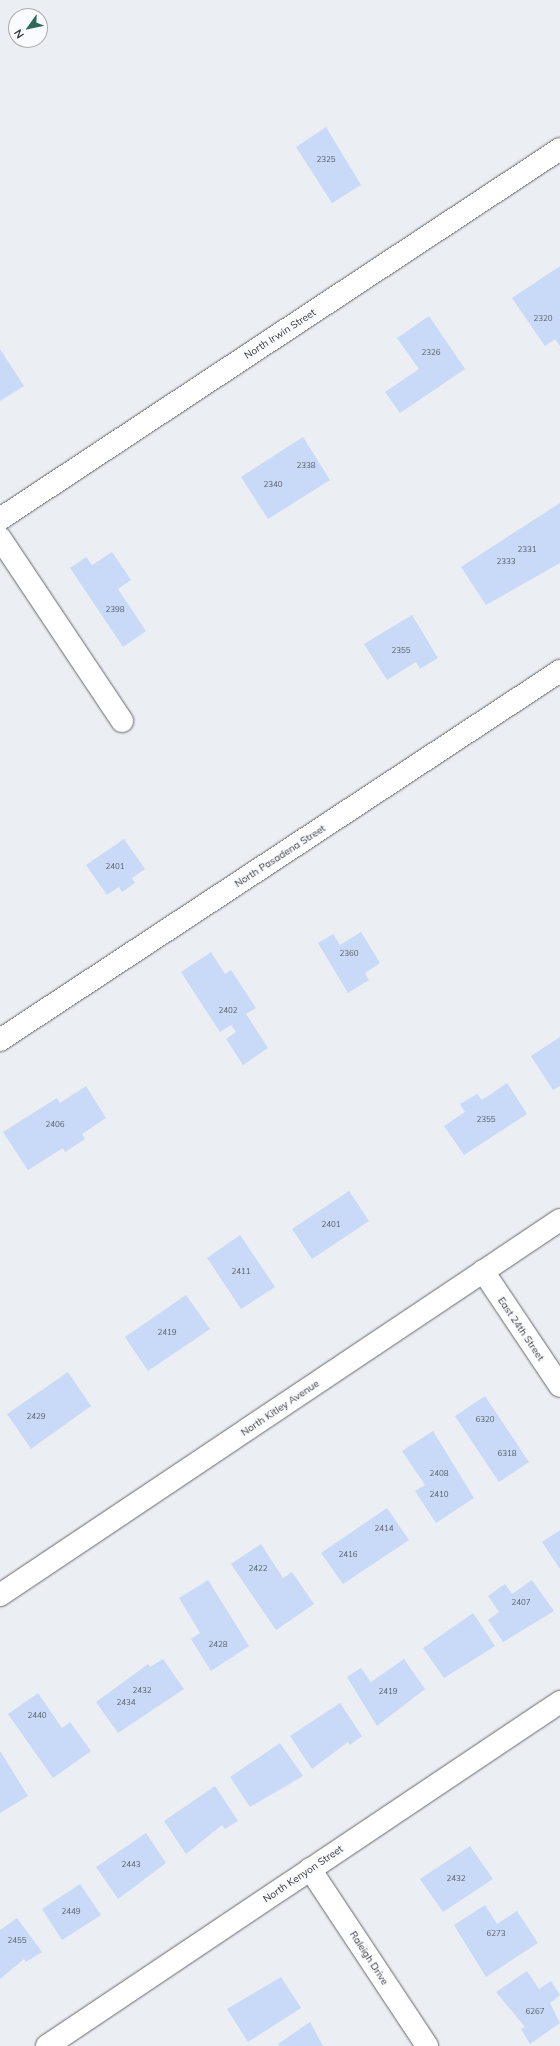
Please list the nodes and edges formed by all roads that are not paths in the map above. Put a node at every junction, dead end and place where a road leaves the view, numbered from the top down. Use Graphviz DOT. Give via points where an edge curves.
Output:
graph roads {
  1 [pos="560,148"];
  2 [pos="0,519"];
  3 [pos="0,538"];
  4 [pos="560,671"];
  5 [pos="122,721"];
  6 [pos="0,1040"];
  7 [pos="560,1220"];
  8 [pos="483,1271"];
  9 [pos="560,1386"];
  10 [pos="0,1596"];
  11 [pos="560,1702"];
  12 [pos="310,1869"];
  13 [pos="47,2046"];
  14 [pos="427,2046"];
  1 -- 2 [label="street, North Irwin Street"];
  3 -- 5 [label="street"];
  4 -- 6 [label="street, North Pasadena Street"];
  7 -- 8 [label="street, North Kitley Avenue"];
  8 -- 9 [label="street, East 24th Street"];
  8 -- 10 [label="street, North Kitley Avenue"];
  11 -- 12 [label="street, North Kenyon Street"];
  12 -- 13 [label="street, North Kenyon Street"];
  12 -- 14 [label="street, Raleigh Drive"];
}
